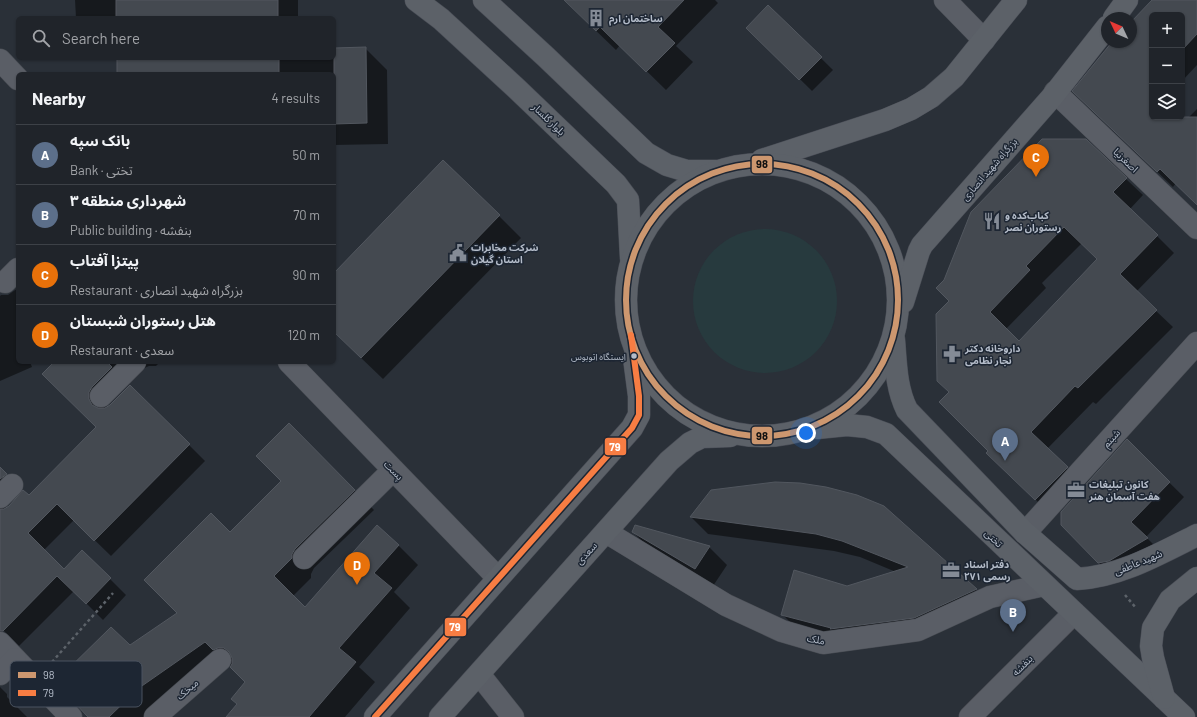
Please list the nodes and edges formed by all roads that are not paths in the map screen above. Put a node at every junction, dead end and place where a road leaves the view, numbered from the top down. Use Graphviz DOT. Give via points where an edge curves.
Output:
graph roads {
  1 [pos="416,0"];
  2 [pos="945,0"];
  3 [pos="1016,0"];
  4 [pos="1127,0"];
  5 [pos="491,2"];
  6 [pos="1118,12"];
  7 [pos="1101,34"];
  8 [pos="984,40"];
  9 [pos="0,60"];
  10 [pos="16,77"];
  11 [pos="1055,92"];
  12 [pos="747,165"];
  13 [pos="721,171"];
  14 [pos="1197,228"];
  15 [pos="632,264"];
  16 [pos="895,328"];
  17 [pos="631,335"];
  18 [pos="1197,343"];
  19 [pos="133,364"];
  20 [pos="291,364"];
  21 [pos="101,396"];
  22 [pos="804,429"];
  23 [pos="756,436"];
  24 [pos="393,470"];
  25 [pos="606,532"];
  26 [pos="1025,532"];
  27 [pos="1197,535"];
  28 [pos="304,558"];
  29 [pos="498,578"];
  30 [pos="1197,578"];
  31 [pos="1044,585"];
  32 [pos="1074,613"];
  33 [pos="0,643"];
  34 [pos="220,660"];
  35 [pos="8,666"];
  36 [pos="479,674"];
  37 [pos="1164,698"];
  38 [pos="61,707"];
  39 [pos="988,709"];
  40 [pos="71,717"];
  41 [pos="155,717"];
  42 [pos="375,717"];
  43 [pos="440,717"];
  44 [pos="513,717"];
  45 [pos="970,717"];
  46 [pos="1184,717"];
  1 -- 15 [label="main road, بلوار گلسار" via="441,19 616,184 628,200"];
  2 -- 8 [label="street"];
  3 -- 8 [label="main road"];
  4 -- 6 [label="main road"];
  5 -- 13 [label="main road" via="646,153 667,165 687,171"];
  7 -- 11 [label="main road, بزرگراه شهید انصاری"];
  8 -- 12 [label="main road" via="951,80 931,97 911,109 885,120"];
  9 -- 10 [label="street"];
  11 -- 14 [label="street, اصغرنیا"];
  11 -- 16 [label="main road, بزرگراه شهید انصاری" via="922,245"];
  12 -- 13 [label="main road"];
  12 -- 16 [label="main road" via="784,166 813,174 838,187 861,206 879,230 891,256 898,294"];
  13 -- 15 [label="main road" via="689,186 664,206 646,231"];
  15 -- 17 [label="main road" via="626,300"];
  16 -- 22 [label="main road" via="884,361 861,393 830,417"];
  16 -- 26 [label="main road" via="896,377 907,410"];
  17 -- 23 [label="main road" via="636,352 649,375 679,408 719,429"];
  17 -- 29 [label="main road" via="640,396 639,415 632,428"];
  18 -- 26 [label="street, شبنم"];
  19 -- 21 [label="street"];
  20 -- 24 [label="street, پست"];
  22 -- 23 [label="main road"];
  22 -- 31 [label="main road, تختی" via="847,425 867,427 886,434"];
  23 -- 25 [label="main road, سعدی" via="702,437 690,443 669,460"];
  24 -- 28 [label="street"];
  24 -- 29 [label="street, پست"];
  25 -- 31 [label="street, ملک" via="726,605 782,631 823,643 918,630 990,597"];
  25 -- 36 [label="main road, سعدی"];
  26 -- 27 [label="main road, شهید عاطفی" via="1077,579 1107,574 1144,561"];
  29 -- 42 [label="main road"];
  30 -- 37 [label="main road" via="1170,600 1152,637 1153,658"];
  31 -- 32 [label="main road, تختی"];
  32 -- 37 [label="main road, تختی"];
  32 -- 39 [label="street, بنفشه"];
  33 -- 35 [label="street"];
  34 -- 41 [label="street, میخک"];
  36 -- 43 [label="main road, سعدی"];
  36 -- 44 [label="street"];
  37 -- 46 [label="main road, تختی"];
  38 -- 40 [label="street"];
  39 -- 45 [label="street, بنفشه"];
}
